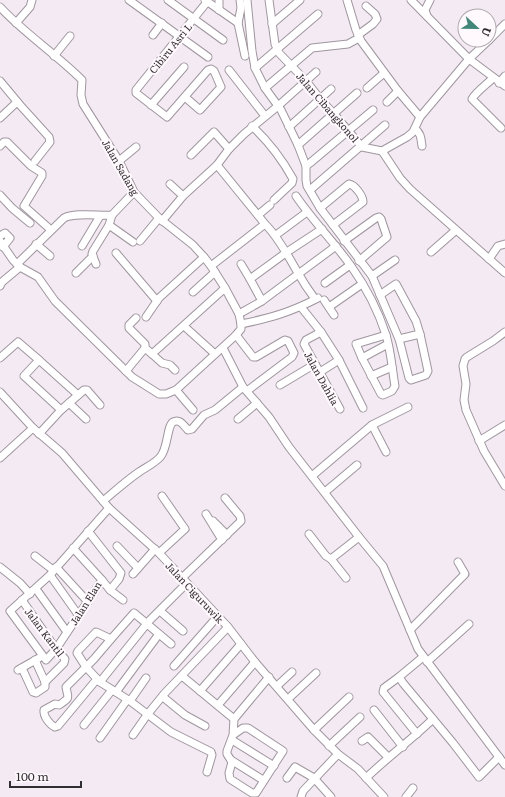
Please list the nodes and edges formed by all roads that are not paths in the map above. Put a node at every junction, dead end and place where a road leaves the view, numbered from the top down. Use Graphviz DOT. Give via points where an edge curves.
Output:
graph roads {
  1 [pos="32,0"];
  2 [pos="129,0"];
  3 [pos="168,0"];
  4 [pos="219,0"];
  5 [pos="240,0"];
  6 [pos="247,0"];
  7 [pos="269,0"];
  8 [pos="300,0"];
  9 [pos="346,0"];
  10 [pos="411,0"];
  11 [pos="430,0"];
  12 [pos="206,1"];
  13 [pos="0,6"];
  14 [pos="366,6"];
  15 [pos="219,10"];
  16 [pos="318,14"];
  17 [pos="427,16"];
  18 [pos="194,18"];
  19 [pos="16,23"];
  20 [pos="162,23"];
  21 [pos="238,23"];
  22 [pos="272,24"];
  23 [pos="505,24"];
  24 [pos="497,32"];
  25 [pos="153,35"];
  26 [pos="70,36"];
  27 [pos="180,36"];
  28 [pos="358,37"];
  29 [pos="223,40"];
  30 [pos="481,48"];
  31 [pos="276,49"];
  32 [pos="54,56"];
  33 [pos="245,56"];
  34 [pos="208,57"];
  35 [pos="470,59"];
  36 [pos="291,65"];
  37 [pos="184,66"];
  38 [pos="255,68"];
  39 [pos="229,70"];
  40 [pos="316,72"];
  41 [pos="384,73"];
  42 [pos="505,76"];
  43 [pos="493,78"];
  44 [pos="0,81"];
  45 [pos="306,81"];
  46 [pos="502,84"];
  47 [pos="265,88"];
  48 [pos="367,88"];
  49 [pos="331,89"];
  50 [pos="398,92"];
  51 [pos="358,93"];
  52 [pos="185,97"];
  53 [pos="320,99"];
  54 [pos="17,102"];
  55 [pos="387,102"];
  56 [pos="151,105"];
  57 [pos="278,106"];
  58 [pos="373,110"];
  59 [pos="334,114"];
  60 [pos="265,116"];
  61 [pos="420,117"];
  62 [pos="0,118"];
  63 [pos="385,125"];
  64 [pos="252,126"];
  65 [pos="289,127"];
  66 [pos="415,128"];
  67 [pos="501,128"];
  68 [pos="348,131"];
  69 [pos="298,145"];
  70 [pos="0,146"];
  71 [pos="422,146"];
  72 [pos="136,147"];
  73 [pos="362,147"];
  74 [pos="229,149"];
  75 [pos="382,151"];
  76 [pos="191,155"];
  77 [pos="35,160"];
  78 [pos="119,161"];
  79 [pos="217,165"];
  80 [pos="306,166"];
  81 [pos="170,184"];
  82 [pos="310,190"];
  83 [pos="134,192"];
  84 [pos="183,196"];
  85 [pos="296,196"];
  86 [pos="1,197"];
  87 [pos="320,208"];
  88 [pos="307,212"];
  89 [pos="112,215"];
  90 [pos="258,215"];
  91 [pos="100,216"];
  92 [pos="161,219"];
  93 [pos="30,223"];
  94 [pos="109,224"];
  95 [pos="333,225"];
  96 [pos="267,226"];
  97 [pos="322,229"];
  98 [pos="51,230"];
  99 [pos="456,230"];
  100 [pos="276,235"];
  101 [pos="0,236"];
  102 [pos="344,241"];
  103 [pos="2,244"];
  104 [pos="36,244"];
  105 [pos="505,244"];
  106 [pos="82,246"];
  107 [pos="336,246"];
  108 [pos="287,252"];
  109 [pos="431,252"];
  110 [pos="116,253"];
  111 [pos="50,256"];
  112 [pos="93,256"];
  113 [pos="204,257"];
  114 [pos="489,259"];
  115 [pos="395,260"];
  116 [pos="359,261"];
  117 [pos="96,264"];
  118 [pos="241,264"];
  119 [pos="19,265"];
  120 [pos="350,265"];
  121 [pos="213,269"];
  122 [pos="76,273"];
  123 [pos="505,273"];
  124 [pos="298,274"];
  125 [pos="372,276"];
  126 [pos="250,279"];
  127 [pos="1,281"];
  128 [pos="325,283"];
  129 [pos="362,284"];
  130 [pos="225,288"];
  131 [pos="193,292"];
  132 [pos="380,295"];
  133 [pos="319,299"];
  134 [pos="157,301"];
  135 [pos="262,301"];
  136 [pos="301,307"];
  137 [pos="329,307"];
  138 [pos="239,314"];
  139 [pos="334,315"];
  140 [pos="146,317"];
  141 [pos="136,318"];
  142 [pos="241,324"];
  143 [pos="184,326"];
  144 [pos="321,332"];
  145 [pos="505,332"];
  146 [pos="420,334"];
  147 [pos="236,335"];
  148 [pos="386,335"];
  149 [pos="399,339"];
  150 [pos="388,344"];
  151 [pos="144,348"];
  152 [pos="223,348"];
  153 [pos="152,354"];
  154 [pos="216,354"];
  155 [pos="0,358"];
  156 [pos="362,358"];
  157 [pos="39,360"];
  158 [pos="339,360"];
  159 [pos="315,364"];
  160 [pos="392,367"];
  161 [pos="175,370"];
  162 [pos="126,371"];
  163 [pos="320,372"];
  164 [pos="371,376"];
  165 [pos="280,385"];
  166 [pos="245,389"];
  167 [pos="176,390"];
  168 [pos="0,392"];
  169 [pos="78,395"];
  170 [pos="69,403"];
  171 [pos="257,403"];
  172 [pos="100,404"];
  173 [pos="408,407"];
  174 [pos="363,408"];
  175 [pos="61,410"];
  176 [pos="193,410"];
  177 [pos="340,410"];
  178 [pos="86,419"];
  179 [pos="238,419"];
  180 [pos="372,425"];
  181 [pos="505,425"];
  182 [pos="33,428"];
  183 [pos="39,434"];
  184 [pos="479,441"];
  185 [pos="386,452"];
  186 [pos="0,458"];
  187 [pos="357,465"];
  188 [pos="312,476"];
  189 [pos="505,486"];
  190 [pos="325,492"];
  191 [pos="162,496"];
  192 [pos="225,498"];
  193 [pos="103,501"];
  194 [pos="109,508"];
  195 [pos="88,531"];
  196 [pos="309,534"];
  197 [pos="359,537"];
  198 [pos="117,546"];
  199 [pos="73,548"];
  200 [pos="157,551"];
  201 [pos="35,556"];
  202 [pos="331,559"];
  203 [pos="458,562"];
  204 [pos="0,567"];
  205 [pos="53,571"];
  206 [pos="346,578"];
  207 [pos="102,580"];
  208 [pos="184,581"];
  209 [pos="110,590"];
  210 [pos="33,591"];
  211 [pos="22,600"];
  212 [pos="123,600"];
  213 [pos="88,602"];
  214 [pos="160,611"];
  215 [pos="79,616"];
  216 [pos="218,616"];
  217 [pos="469,624"];
  218 [pos="146,625"];
  219 [pos="228,627"];
  220 [pos="183,630"];
  221 [pos="410,630"];
  222 [pos="67,632"];
  223 [pos="159,634"];
  224 [pos="111,639"];
  225 [pos="171,644"];
  226 [pos="241,644"];
  227 [pos="56,649"];
  228 [pos="44,658"];
  229 [pos="425,659"];
  230 [pos="35,660"];
  231 [pos="256,662"];
  232 [pos="174,666"];
  233 [pos="86,667"];
  234 [pos="292,672"];
  235 [pos="316,673"];
  236 [pos="182,676"];
  237 [pos="269,677"];
  238 [pos="399,677"];
  239 [pos="146,678"];
  240 [pos="99,680"];
  241 [pos="45,682"];
  242 [pos="277,686"];
  243 [pos="114,691"];
  244 [pos="200,691"];
  245 [pos="163,697"];
  246 [pos="349,697"];
  247 [pos="288,699"];
  248 [pos="128,701"];
  249 [pos="218,705"];
  250 [pos="374,710"];
  251 [pos="147,715"];
  252 [pos="360,717"];
  253 [pos="234,719"];
  254 [pos="433,719"];
  255 [pos="84,726"];
  256 [pos="205,726"];
  257 [pos="314,730"];
  258 [pos="417,734"];
  259 [pos="133,735"];
  260 [pos="232,737"];
  261 [pos="100,738"];
  262 [pos="362,741"];
  263 [pos="329,746"];
  264 [pos="402,747"];
  265 [pos="338,754"];
  266 [pos="388,757"];
  267 [pos="499,757"];
  268 [pos="231,760"];
  269 [pos="505,765"];
  270 [pos="274,766"];
  271 [pos="207,772"];
  272 [pos="288,778"];
  273 [pos="314,778"];
  274 [pos="366,778"];
  275 [pos="263,780"];
  276 [pos="413,788"];
  277 [pos="301,797"];
  278 [pos="331,797"];
  279 [pos="384,797"];
  280 [pos="406,797"];
  1 -- 19 [label="street" via="30,7"];
  2 -- 20 [label="street"];
  3 -- 18 [label="street"];
  4 -- 15 [label="street"];
  5 -- 21 [label="street"];
  6 -- 38 [label="street"];
  7 -- 22 [label="street"];
  8 -- 22 [label="street"];
  9 -- 28 [label="street"];
  10 -- 17 [label="street"];
  11 -- 17 [label="street" via="425,10"];
  12 -- 15 [label="street"];
  12 -- 18 [label="street, Cibiru Asri L"];
  13 -- 19 [label="street, Jalan Sadang"];
  14 -- 28 [label="street" via="377,19"];
  15 -- 21 [label="street"];
  16 -- 31 [label="street"];
  17 -- 35 [label="street"];
  18 -- 27 [label="street, Cibiru Asri L"];
  18 -- 29 [label="street"];
  19 -- 32 [label="street, Jalan Sadang"];
  20 -- 25 [label="street"];
  20 -- 27 [label="street"];
  21 -- 33 [label="street"];
  22 -- 31 [label="street"];
  23 -- 24 [label="street"];
  26 -- 32 [label="street"];
  27 -- 34 [label="street"];
  27 -- 56 [label="street, Cibiru Asri L" via="136,90 137,95"];
  28 -- 36 [label="street" via="348,44 312,48"];
  28 -- 41 [label="street"];
  30 -- 35 [label="street"];
  31 -- 36 [label="street, Jalan Cibangkonol"];
  31 -- 38 [label="street"];
  32 -- 78 [label="street, Jalan Sadang" via="82,80 83,104"];
  35 -- 43 [label="street"];
  35 -- 61 [label="street"];
  36 -- 45 [label="street, Jalan Cibangkonol"];
  36 -- 47 [label="street"];
  37 -- 56 [label="street"];
  38 -- 47 [label="street"];
  39 -- 60 [label="street"];
  40 -- 45 [label="street"];
  41 -- 48 [label="street"];
  41 -- 50 [label="street"];
  42 -- 46 [label="street"];
  43 -- 46 [label="street"];
  43 -- 67 [label="street" via="472,99"];
  44 -- 54 [label="street"];
  45 -- 53 [label="street, Jalan Cibangkonol"];
  45 -- 57 [label="street"];
  47 -- 57 [label="street"];
  49 -- 53 [label="street"];
  50 -- 55 [label="street"];
  50 -- 61 [label="street"];
  51 -- 59 [label="street"];
  52 -- 52 [label="street" via="208,70 212,70 221,87 200,110"];
  52 -- 56 [label="street" via="168,117"];
  53 -- 59 [label="street, Jalan Cibangkonol"];
  53 -- 65 [label="street"];
  54 -- 62 [label="street"];
  54 -- 77 [label="street" via="50,140"];
  57 -- 60 [label="street"];
  57 -- 65 [label="street"];
  58 -- 68 [label="street"];
  59 -- 68 [label="street, Jalan Cibangkonol"];
  59 -- 69 [label="street"];
  60 -- 64 [label="street"];
  61 -- 66 [label="street"];
  63 -- 73 [label="street"];
  64 -- 74 [label="street"];
  64 -- 90 [label="street" via="277,153 292,179 292,183"];
  65 -- 69 [label="street"];
  66 -- 71 [label="street" via="420,135"];
  66 -- 75 [label="street" via="407,137"];
  68 -- 73 [label="street, Jalan Cibangkonol"];
  68 -- 80 [label="street"];
  69 -- 80 [label="street"];
  70 -- 98 [label="street" via="7,142 31,166 42,173 24,206"];
  72 -- 78 [label="street"];
  73 -- 75 [label="street, Jalan Cibangkonol"];
  73 -- 82 [label="street"];
  74 -- 76 [label="street" via="214,132"];
  74 -- 79 [label="street"];
  75 -- 99 [label="street" via="410,189"];
  78 -- 83 [label="street, Jalan Sadang"];
  79 -- 84 [label="street"];
  79 -- 90 [label="street"];
  80 -- 82 [label="street" via="306,180"];
  81 -- 84 [label="street"];
  82 -- 87 [label="street"];
  83 -- 89 [label="street"];
  83 -- 92 [label="street, Jalan Sadang"];
  84 -- 92 [label="street"];
  85 -- 88 [label="street"];
  86 -- 93 [label="street"];
  87 -- 95 [label="street"];
  87 -- 95 [label="street" via="349,184 363,198 363,202"];
  88 -- 97 [label="street"];
  88 -- 100 [label="street"];
  89 -- 91 [label="street"];
  89 -- 94 [label="street"];
  90 -- 121 [label="street" via="265,224"];
  91 -- 98 [label="street" via="72,214"];
  91 -- 106 [label="street"];
  92 -- 94 [label="street" via="137,242"];
  92 -- 113 [label="street, Jalan Sadang"];
  94 -- 112 [label="street" via="92,252"];
  95 -- 102 [label="street"];
  96 -- 100 [label="street"];
  97 -- 107 [label="street"];
  97 -- 108 [label="street"];
  98 -- 104 [label="street"];
  99 -- 109 [label="street"];
  99 -- 114 [label="street"];
  100 -- 108 [label="street"];
  101 -- 103 [label="street" via="5,234 10,238"];
  102 -- 116 [label="street"];
  102 -- 116 [label="street" via="376,218 381,219 386,239"];
  103 -- 119 [label="street" via="9,256"];
  104 -- 111 [label="street"];
  104 -- 119 [label="street"];
  105 -- 114 [label="street" via="498,246"];
  107 -- 120 [label="street"];
  107 -- 124 [label="street"];
  108 -- 124 [label="street"];
  108 -- 126 [label="street"];
  110 -- 134 [label="street"];
  112 -- 117 [label="street"];
  112 -- 122 [label="street"];
  113 -- 121 [label="street, Jalan Sadang"];
  113 -- 134 [label="street"];
  114 -- 123 [label="street"];
  115 -- 125 [label="street"];
  116 -- 125 [label="street"];
  118 -- 126 [label="street"];
  119 -- 127 [label="street"];
  119 -- 162 [label="street" via="38,277 55,301"];
  120 -- 128 [label="street"];
  120 -- 129 [label="street"];
  121 -- 130 [label="street, Jalan Sadang"];
  121 -- 131 [label="street"];
  124 -- 133 [label="street"];
  124 -- 135 [label="street"];
  125 -- 132 [label="street"];
  126 -- 135 [label="street"];
  129 -- 137 [label="street"];
  129 -- 148 [label="street"];
  130 -- 138 [label="street, Jalan Sadang"];
  130 -- 143 [label="street"];
  132 -- 146 [label="street" via="396,284 416,321"];
  132 -- 149 [label="street"];
  133 -- 136 [label="street"];
  133 -- 137 [label="street"];
  134 -- 140 [label="street"];
  135 -- 138 [label="street"];
  136 -- 142 [label="street" via="274,317"];
  136 -- 144 [label="street"];
  137 -- 139 [label="street"];
  138 -- 142 [label="street, Jalan Sadang"];
  141 -- 151 [label="street" via="129,328 145,344"];
  142 -- 147 [label="street"];
  143 -- 153 [label="street"];
  143 -- 154 [label="street"];
  144 -- 158 [label="street"];
  144 -- 159 [label="street, Jalan Dahlia" via="304,343"];
  145 -- 184 [label="street" via="467,357 463,363 466,384 464,405"];
  146 -- 149 [label="street"];
  146 -- 149 [label="street" via="428,371 426,375 414,379 409,378"];
  147 -- 152 [label="street"];
  147 -- 166 [label="street" via="253,357 285,340 294,353 292,357"];
  148 -- 150 [label="street"];
  148 -- 156 [label="street" via="356,344"];
  150 -- 156 [label="street"];
  150 -- 160 [label="street"];
  151 -- 153 [label="street"];
  151 -- 162 [label="street"];
  152 -- 154 [label="street"];
  152 -- 166 [label="street"];
  153 -- 161 [label="street" via="162,363 170,364"];
  154 -- 167 [label="street"];
  155 -- 157 [label="street" via="18,342"];
  156 -- 164 [label="street"];
  157 -- 169 [label="street"];
  157 -- 175 [label="street" via="24,376"];
  158 -- 163 [label="street"];
  158 -- 174 [label="street"];
  159 -- 163 [label="street, Jalan Dahlia"];
  159 -- 165 [label="street"];
  160 -- 164 [label="street"];
  160 -- 164 [label="street" via="394,388 384,395"];
  162 -- 167 [label="street" via="138,382 159,394"];
  163 -- 177 [label="street, Jalan Dahlia"];
  166 -- 171 [label="street"];
  166 -- 193 [label="street" via="204,415 190,430 178,421 170,425 167,446 161,457 130,478"];
  167 -- 176 [label="street"];
  168 -- 182 [label="street, Jalan Ciguruwik"];
  169 -- 170 [label="street"];
  169 -- 172 [label="street" via="85,389"];
  170 -- 175 [label="street"];
  170 -- 178 [label="street"];
  171 -- 179 [label="street"];
  171 -- 188 [label="street"];
  173 -- 180 [label="street"];
  175 -- 183 [label="street"];
  180 -- 185 [label="street"];
  180 -- 188 [label="street"];
  181 -- 184 [label="street"];
  182 -- 183 [label="street, Jalan Ciguruwik"];
  182 -- 186 [label="street"];
  183 -- 193 [label="street, Jalan Ciguruwik" via="62,453"];
  184 -- 189 [label="street"];
  187 -- 190 [label="street"];
  188 -- 190 [label="street"];
  190 -- 197 [label="street"];
  191 -- 200 [label="street" via="185,529"];
  192 -- 208 [label="street" via="242,518"];
  193 -- 194 [label="street, Jalan Ciguruwik"];
  194 -- 195 [label="street"];
  194 -- 200 [label="street, Jalan Ciguruwik"];
  195 -- 199 [label="street"];
  195 -- 209 [label="street" via="121,573"];
  196 -- 202 [label="street"];
  197 -- 202 [label="street"];
  197 -- 221 [label="street" via="386,570"];
  198 -- 200 [label="street" via="136,571"];
  199 -- 205 [label="street"];
  199 -- 207 [label="street, Jalan Elan"];
  200 -- 208 [label="street, Jalan Ciguruwik"];
  201 -- 205 [label="street"];
  202 -- 206 [label="street"];
  203 -- 221 [label="street" via="465,574"];
  204 -- 210 [label="street"];
  205 -- 210 [label="street"];
  205 -- 213 [label="street"];
  205 -- 215 [label="street"];
  207 -- 209 [label="street"];
  207 -- 213 [label="street, Jalan Elan"];
  208 -- 214 [label="street"];
  208 -- 216 [label="street, Jalan Ciguruwik"];
  209 -- 212 [label="street"];
  210 -- 211 [label="street"];
  210 -- 222 [label="street"];
  211 -- 227 [label="street, Jalan Kantil"];
  211 -- 228 [label="street" via="10,611"];
  213 -- 215 [label="street, Jalan Elan"];
  214 -- 218 [label="street"];
  214 -- 220 [label="street"];
  215 -- 222 [label="street, Jalan Elan"];
  216 -- 219 [label="street, Jalan Ciguruwik"];
  216 -- 232 [label="street"];
  217 -- 229 [label="street"];
  218 -- 223 [label="street"];
  218 -- 224 [label="street" via="133,613"];
  218 -- 240 [label="street"];
  219 -- 226 [label="street, Jalan Ciguruwik"];
  219 -- 236 [label="street"];
  221 -- 229 [label="street" via="416,646"];
  222 -- 227 [label="street, Jalan Elan"];
  223 -- 225 [label="street"];
  223 -- 243 [label="street"];
  224 -- 233 [label="street"];
  224 -- 233 [label="street" via="96,632 78,651"];
  226 -- 231 [label="street, Jalan Ciguruwik"];
  226 -- 244 [label="street"];
  227 -- 228 [label="street, Jalan Elan"];
  227 -- 241 [label="street, Jalan Kantil" via="65,661"];
  228 -- 230 [label="street, Jalan Elan"];
  229 -- 238 [label="street"];
  229 -- 267 [label="street"];
  230 -- 241 [label="street"];
  230 -- 241 [label="street, Jalan Elan" via="20,669 33,692 36,693 45,687"];
  231 -- 237 [label="street, Jalan Ciguruwik"];
  231 -- 249 [label="street"];
  233 -- 240 [label="street"];
  233 -- 240 [label="street" via="66,687 68,699 43,712 53,726 58,726"];
  234 -- 242 [label="street"];
  235 -- 247 [label="street"];
  236 -- 244 [label="street"];
  236 -- 245 [label="street"];
  237 -- 242 [label="street, Jalan Ciguruwik"];
  237 -- 253 [label="street"];
  238 -- 254 [label="street"];
  238 -- 258 [label="street" via="384,688 383,692"];
  239 -- 248 [label="street"];
  240 -- 243 [label="street"];
  242 -- 247 [label="street, Jalan Ciguruwik"];
  243 -- 248 [label="street"];
  243 -- 255 [label="street"];
  244 -- 249 [label="street"];
  245 -- 251 [label="street"];
  245 -- 256 [label="street" via="184,715"];
  246 -- 257 [label="street"];
  247 -- 257 [label="street, Jalan Ciguruwik"];
  248 -- 251 [label="street"];
  248 -- 261 [label="street"];
  249 -- 253 [label="street"];
  250 -- 264 [label="street"];
  251 -- 259 [label="street"];
  251 -- 271 [label="street" via="171,732 211,752"];
  252 -- 263 [label="street"];
  253 -- 260 [label="street"];
  254 -- 258 [label="street"];
  254 -- 267 [label="street" via="479,777"];
  257 -- 263 [label="street, Jalan Ciguruwik"];
  258 -- 264 [label="street"];
  260 -- 268 [label="street" via="227,754"];
  260 -- 270 [label="street"];
  260 -- 270 [label="street" via="243,728 248,728 282,749 283,752"];
  262 -- 266 [label="street" via="368,738"];
  263 -- 265 [label="street, Jalan Ciguruwik"];
  264 -- 266 [label="street"];
  265 -- 273 [label="street"];
  265 -- 274 [label="street, Jalan Ciguruwik"];
  266 -- 274 [label="street"];
  267 -- 269 [label="street"];
  268 -- 275 [label="street"];
  268 -- 275 [label="street" via="229,775 232,780 255,794"];
  270 -- 275 [label="street"];
  272 -- 273 [label="street" via="295,767"];
  273 -- 277 [label="street"];
  273 -- 278 [label="street"];
  274 -- 279 [label="street, Jalan Ciguruwik"];
  276 -- 280 [label="street"];
}
